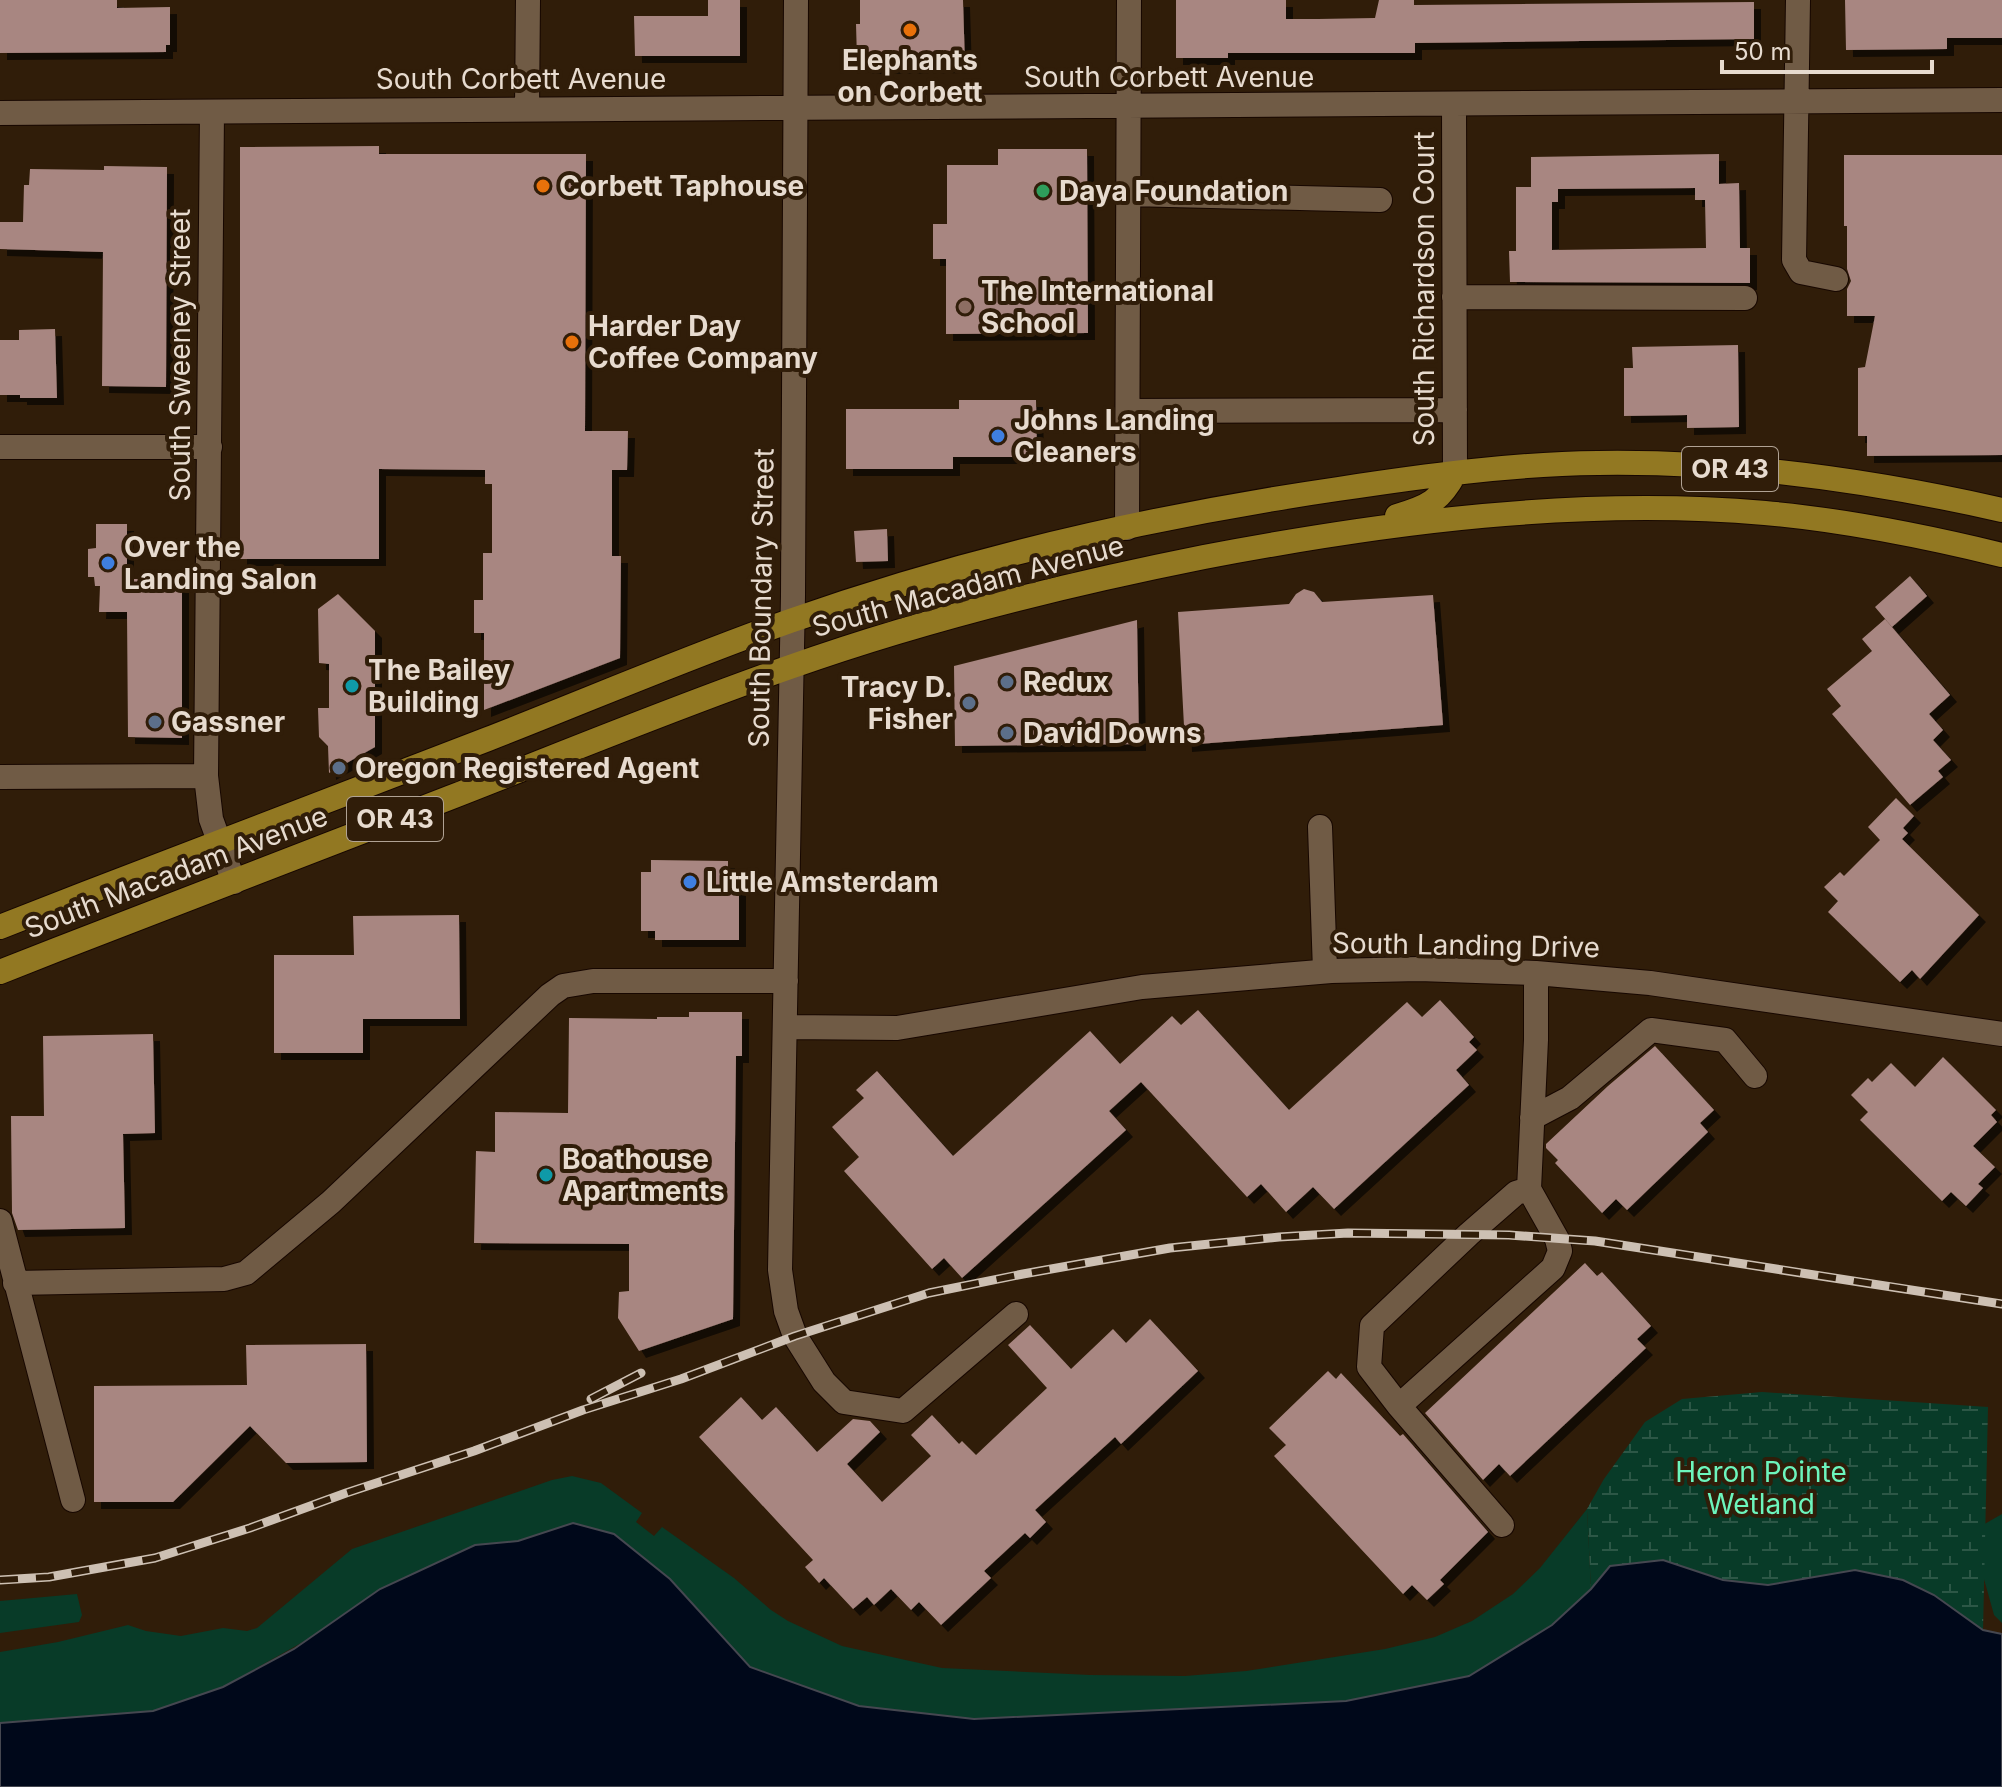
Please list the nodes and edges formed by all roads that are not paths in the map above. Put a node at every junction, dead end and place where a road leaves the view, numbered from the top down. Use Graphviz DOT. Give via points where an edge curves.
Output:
graph roads {
  1 [pos="528,0"];
  2 [pos="796,0"];
  3 [pos="1129,0"];
  4 [pos="1798,0"];
  5 [pos="2002,100"];
  6 [pos="1798,101"];
  7 [pos="1454,104"];
  8 [pos="1129,108"];
  9 [pos="527,109"];
  10 [pos="795,109"];
  11 [pos="212,112"];
  12 [pos="0,113"];
  13 [pos="1129,194"];
  14 [pos="1380,200"];
  15 [pos="1836,279"];
  16 [pos="1454,297"];
  17 [pos="1745,298"];
  18 [pos="1455,410"];
  19 [pos="1128,411"];
  20 [pos="0,447"];
  21 [pos="210,447"];
  22 [pos="1455,473"];
  23 [pos="2002,510"];
  24 [pos="1127,528"];
  25 [pos="1333,534"];
  26 [pos="2002,555"];
  27 [pos="793,620"];
  28 [pos="792,666"];
  29 [pos="206,776"];
  30 [pos="0,777"];
  31 [pos="1320,827"];
  32 [pos="220,840"];
  33 [pos="234,882"];
  34 [pos="0,927"];
  35 [pos="1325,971"];
  36 [pos="0,972"];
  37 [pos="1536,973"];
  38 [pos="786,981"];
  39 [pos="786,1027"];
  40 [pos="2002,1034"];
  41 [pos="1755,1076"];
  42 [pos="1532,1118"];
  43 [pos="1529,1189"];
  44 [pos="0,1221"];
  45 [pos="15,1283"];
  46 [pos="1016,1314"];
  47 [pos="1399,1406"];
  48 [pos="73,1500"];
  49 [pos="1502,1525"];
  1 -- 9 [label="street"];
  2 -- 10 [label="street, South Boundary Street"];
  3 -- 8 [label="street"];
  4 -- 6 [label="street"];
  5 -- 6 [label="street, South Corbett Avenue"];
  6 -- 7 [label="street, South Corbett Avenue"];
  6 -- 15 [label="street" via="1794,260 1801,272"];
  7 -- 8 [label="street, South Corbett Avenue"];
  7 -- 16 [label="street, South Richardson Court"];
  8 -- 10 [label="street, South Corbett Avenue"];
  8 -- 13 [label="street"];
  9 -- 10 [label="street, South Corbett Avenue"];
  9 -- 11 [label="street, South Corbett Avenue"];
  10 -- 27 [label="street, South Boundary Street"];
  11 -- 12 [label="street, South Corbett Avenue"];
  11 -- 21 [label="street, South Sweeney Street"];
  13 -- 14 [label="street"];
  13 -- 19 [label="street"];
  16 -- 17 [label="street"];
  16 -- 18 [label="street, South Richardson Court"];
  18 -- 19 [label="street"];
  18 -- 22 [label="street, South Richardson Court"];
  19 -- 24 [label="street"];
  20 -- 21 [label="street"];
  21 -- 29 [label="street, South Sweeney Street"];
  22 -- 23 [label="main road, South Macadam Avenue / OR 43" via="1597,463 1702,466 1886,486"];
  22 -- 24 [label="main road, South Macadam Avenue / OR 43" via="1269,499"];
  22 -- 25 [label="main road" via="1443,495 1413,511"];
  24 -- 27 [label="main road, South Macadam Avenue / OR 43" via="933,576"];
  25 -- 26 [label="main road, South Macadam Avenue / OR 43" via="1459,518 1704,509 1880,528"];
  25 -- 28 [label="main road, South Macadam Avenue / OR 43" via="1028,595"];
  27 -- 28 [label="street, South Boundary Street"];
  27 -- 32 [label="main road, South Macadam Avenue / OR 43"];
  28 -- 33 [label="main road, South Macadam Avenue / OR 43"];
  28 -- 38 [label="street, South Boundary Street"];
  29 -- 30 [label="street"];
  29 -- 32 [label="street, South Sweeney Street"];
  31 -- 35 [label="street"];
  32 -- 33 [label="street, South Sweeney Street"];
  32 -- 34 [label="main road, South Macadam Avenue / OR 43"];
  33 -- 36 [label="main road, South Macadam Avenue / OR 43"];
  35 -- 37 [label="street, South Landing Drive"];
  35 -- 39 [label="street, South Landing Drive" via="1142,987 897,1028"];
  37 -- 40 [label="street, South Landing Drive" via="1698,988"];
  37 -- 42 [label="street"];
  38 -- 39 [label="street, South Boundary Street"];
  38 -- 45 [label="street" via="619,980 563,986 331,1202 246,1273 224,1279"];
  39 -- 46 [label="street, South Boundary Street" via="780,1270 786,1311 801,1349 824,1382 844,1402 903,1411"];
  41 -- 42 [label="street" via="1725,1040 1651,1030 1570,1098"];
  42 -- 43 [label="street"];
  43 -- 47 [label="street" via="1557,1239 1560,1251 1553,1268"];
  43 -- 47 [label="street" via="1516,1193 1469,1234 1372,1326 1369,1367"];
  44 -- 45 [label="street"];
  45 -- 48 [label="street"];
  47 -- 49 [label="street"];
}
